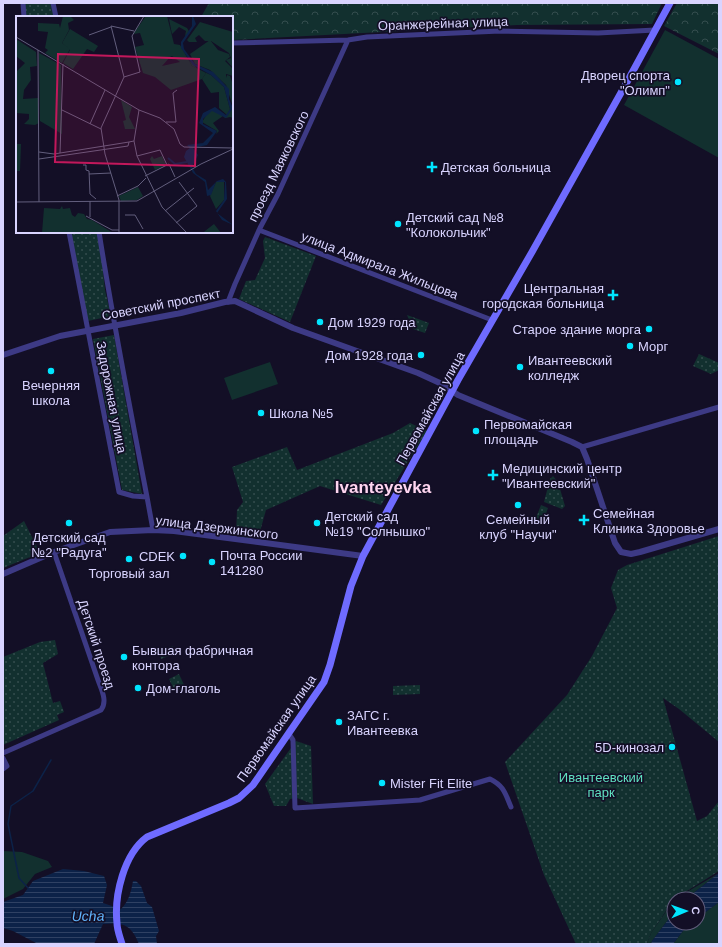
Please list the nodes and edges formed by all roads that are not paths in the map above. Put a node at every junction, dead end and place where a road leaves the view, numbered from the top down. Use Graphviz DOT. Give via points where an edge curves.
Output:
graph roads {
  1 [pos="23,3"];
  2 [pos="53,3"];
  3 [pos="670,3"];
  4 [pos="24,16"];
  5 [pos="56,16"];
  6 [pos="655,30"];
  7 [pos="348,40"];
  8 [pos="233,43"];
  9 [pos="259,230"];
  10 [pos="69,233"];
  11 [pos="100,233"];
  12 [pos="228,302"];
  13 [pos="492,320"];
  14 [pos="115,324"];
  15 [pos="88,330"];
  16 [pos="3,355"];
  17 [pos="452,391"];
  18 [pos="719,407"];
  19 [pos="582,447"];
  20 [pos="147,496"];
  21 [pos="719,529"];
  22 [pos="153,530"];
  23 [pos="54,552"];
  24 [pos="363,556"];
  25 [pos="3,574"];
  26 [pos="289,734"];
  27 [pos="3,753"];
  28 [pos="3,758"];
  29 [pos="5,767"];
  30 [pos="511,807"];
  31 [pos="122,944"];
  1 -- 4 [label="street"];
  2 -- 5 [label="street"];
  3 -- 6 [label="main road, Первомайская улица"];
  6 -- 7 [label="street, Оранжерейная улица" via="500,31 367,36"];
  6 -- 13 [label="main road, Первомайская улица"];
  7 -- 8 [label="street, Оранжерейная улица"];
  7 -- 9 [label="street, проезд Маяковского"];
  9 -- 12 [label="street, проезд Маяковского"];
  9 -- 13 [label="street, улица Адмирала Жильцова"];
  10 -- 15 [label="street, Задорожная улица"];
  11 -- 14 [label="street, Задорожная улица"];
  12 -- 14 [label="street, Советский проспект"];
  12 -- 17 [label="street, Советский проспект" via="235,302 293,328 402,367"];
  13 -- 17 [label="main road, Первомайская улица"];
  14 -- 15 [label="street, Советский проспект"];
  14 -- 20 [label="street, Задорожная улица"];
  15 -- 16 [label="street, Советский проспект" via="60,336"];
  15 -- 20 [label="street, Задорожная улица" via="119,492"];
  17 -- 19 [label="street, Советский проспект"];
  17 -- 24 [label="main road, Первомайская улица"];
  18 -- 19 [label="street"];
  19 -- 21 [label="street" via="615,543 621,552 640,552"];
  20 -- 22 [label="street, Задорожная улица"];
  22 -- 23 [label="street, улица Дзержинского" via="110,532"];
  22 -- 24 [label="street, улица Дзержинского"];
  23 -- 25 [label="street, улица Дзержинского"];
  23 -- 27 [label="street, Детский проезд" via="98,680 104,706 101,710"];
  24 -- 26 [label="main road, Первомайская улица" via="351,586 326,678"];
  26 -- 30 [label="street" via="293,740 295,808 420,800 490,779 502,787"];
  26 -- 31 [label="main road, Первомайская улица" via="240,798 147,837 139,843 125,868 116,901 116,924"];
  28 -- 29 [label="street"];
}
